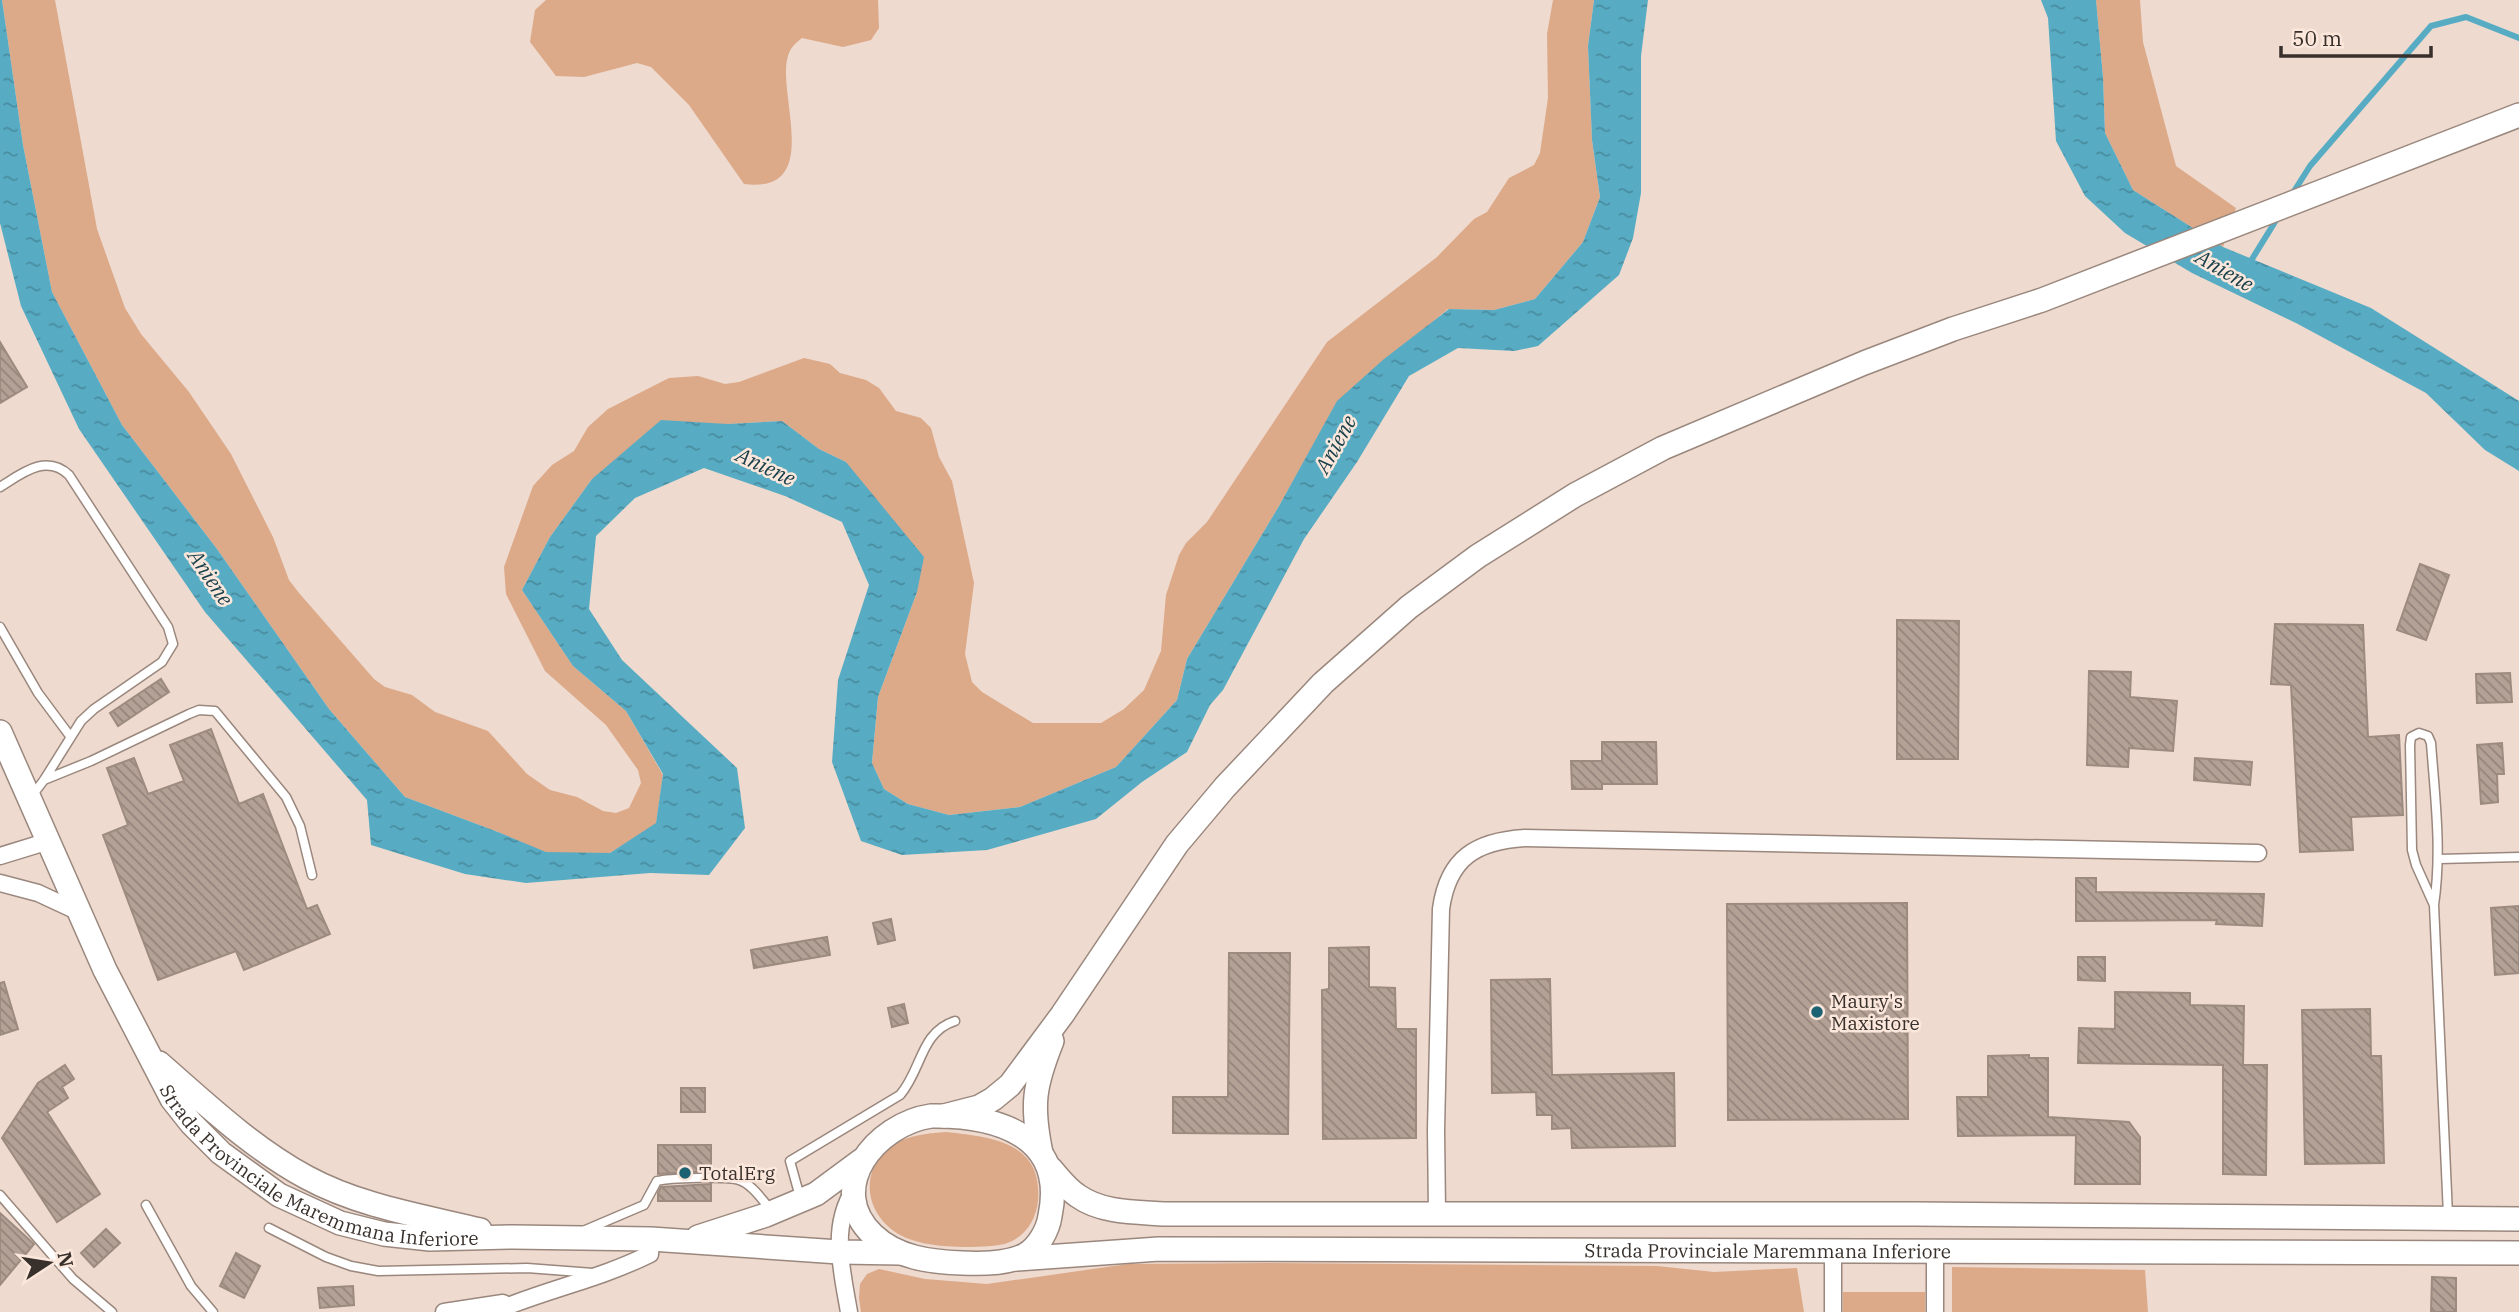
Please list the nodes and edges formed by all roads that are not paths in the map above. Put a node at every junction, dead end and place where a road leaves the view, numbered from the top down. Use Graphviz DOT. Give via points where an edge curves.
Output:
graph roads {
  1 [pos="2519,115"];
  2 [pos="0,487"];
  3 [pos="0,627"];
  4 [pos="0,732"];
  5 [pos="70,736"];
  6 [pos="44,780"];
  7 [pos="30,799"];
  8 [pos="49,841"];
  9 [pos="2258,853"];
  10 [pos="0,856"];
  11 [pos="2519,857"];
  12 [pos="2439,859"];
  13 [pos="313,875"];
  14 [pos="0,883"];
  15 [pos="2434,905"];
  16 [pos="81,913"];
  17 [pos="1062,1015"];
  18 [pos="955,1021"];
  19 [pos="944,1116"];
  20 [pos="862,1160"];
  21 [pos="1046,1161"];
  22 [pos="854,1190"];
  23 [pos="0,1195"];
  24 [pos="801,1200"];
  25 [pos="146,1205"];
  26 [pos="773,1213"];
  27 [pos="1437,1213"];
  28 [pos="2519,1219"];
  29 [pos="2448,1220"];
  30 [pos="269,1228"];
  31 [pos="566,1238"];
  32 [pos="651,1239"];
  33 [pos="685,1241"];
  34 [pos="1833,1250"];
  35 [pos="1935,1250"];
  36 [pos="839,1252"];
  37 [pos="901,1253"];
  38 [pos="2519,1253"];
  39 [pos="1017,1259"];
  40 [pos="604,1273"];
  41 [pos="519,1301"];
  42 [pos="111,1312"];
  43 [pos="213,1312"];
  44 [pos="444,1312"];
  45 [pos="493,1312"];
  46 [pos="849,1312"];
  47 [pos="1833,1312"];
  48 [pos="1935,1312"];
  1 -- 17 [label="main road" via="2042,300 1864,363 1663,448 1575,495 1478,556 1409,607 1323,683 1177,844"];
  2 -- 5 [label="lane" via="36,466 55,465 69,475 172,635 172,649 162,662 94,709"];
  3 -- 5 [label="lane" via="44,702"];
  4 -- 7 [label="main road, Strada Provinciale Maremmana Inferiore"];
  5 -- 6 [label="lane"];
  6 -- 7 [label="lane"];
  6 -- 13 [label="lane" via="188,714 215,711 286,797 300,826"];
  7 -- 8 [label="main road, Strada Provinciale Maremmana Inferiore"];
  8 -- 10 [label="street"];
  8 -- 16 [label="main road, Strada Provinciale Maremmana Inferiore"];
  9 -- 27 [label="street" via="1525,838 1484,845 1457,865 1441,909"];
  11 -- 12 [label="lane"];
  12 -- 15 [label="lane"];
  12 -- 15 [label="lane" via="2431,743 2419,733 2411,737 2410,745 2411,838"];
  14 -- 16 [label="street" via="38,893"];
  15 -- 29 [label="lane"];
  16 -- 31 [label="main road, Strada Provinciale Maremmana Inferiore" via="113,987 178,1107 206,1140 244,1172 293,1203 340,1223 384,1234 430,1239"];
  17 -- 19 [label="main road" via="1003,1092 979,1107"];
  17 -- 21 [label="main road" via="1035,1094 1036,1129"];
  18 -- 24 [label="lane" via="928,1040 913,1078 900,1095 790,1161"];
  19 -- 20 [label="main road" via="917,1118 897,1126"];
  19 -- 21 [label="main road" via="980,1119 1012,1129"];
  20 -- 22 [label="main road"];
  20 -- 24 [label="main road, Strada Provinciale Maremmana Inferiore" via="838,1180"];
  21 -- 27 [label="main road, Strada Provinciale Maremmana Inferiore" via="1076,1195 1122,1211"];
  21 -- 39 [label="main road" via="1052,1190 1050,1220 1036,1247"];
  22 -- 36 [label="street" via="840,1222"];
  22 -- 37 [label="main road" via="862,1222"];
  23 -- 42 [label="lane" via="73,1279"];
  24 -- 26 [label="main road, Strada Provinciale Maremmana Inferiore"];
  25 -- 43 [label="lane" via="191,1286"];
  26 -- 31 [label="lane" via="740,1180 669,1178 656,1181 644,1205"];
  26 -- 33 [label="main road, Strada Provinciale Maremmana Inferiore"];
  27 -- 29 [label="main road, Strada Provinciale Maremmana Inferiore"];
  28 -- 29 [label="main road, Strada Provinciale Maremmana Inferiore"];
  30 -- 40 [label="lane" via="339,1262 378,1271 527,1268"];
  31 -- 32 [label="main road, Strada Provinciale Maremmana Inferiore"];
  32 -- 33 [label="main road, Strada Provinciale Maremmana Inferiore"];
  32 -- 40 [label="street" via="650,1254"];
  33 -- 36 [label="main road, Strada Provinciale Maremmana Inferiore"];
  34 -- 35 [label="main road, Strada Provinciale Maremmana Inferiore"];
  34 -- 39 [label="main road, Strada Provinciale Maremmana Inferiore" via="1159,1249"];
  34 -- 47 [label="street"];
  35 -- 38 [label="main road, Strada Provinciale Maremmana Inferiore"];
  35 -- 48 [label="street"];
  36 -- 37 [label="main road, Strada Provinciale Maremmana Inferiore"];
  36 -- 46 [label="street"];
  37 -- 39 [label="main road" via="958,1263"];
  40 -- 41 [label="street"];
  41 -- 44 [label="street"];
  41 -- 45 [label="street"];
}
